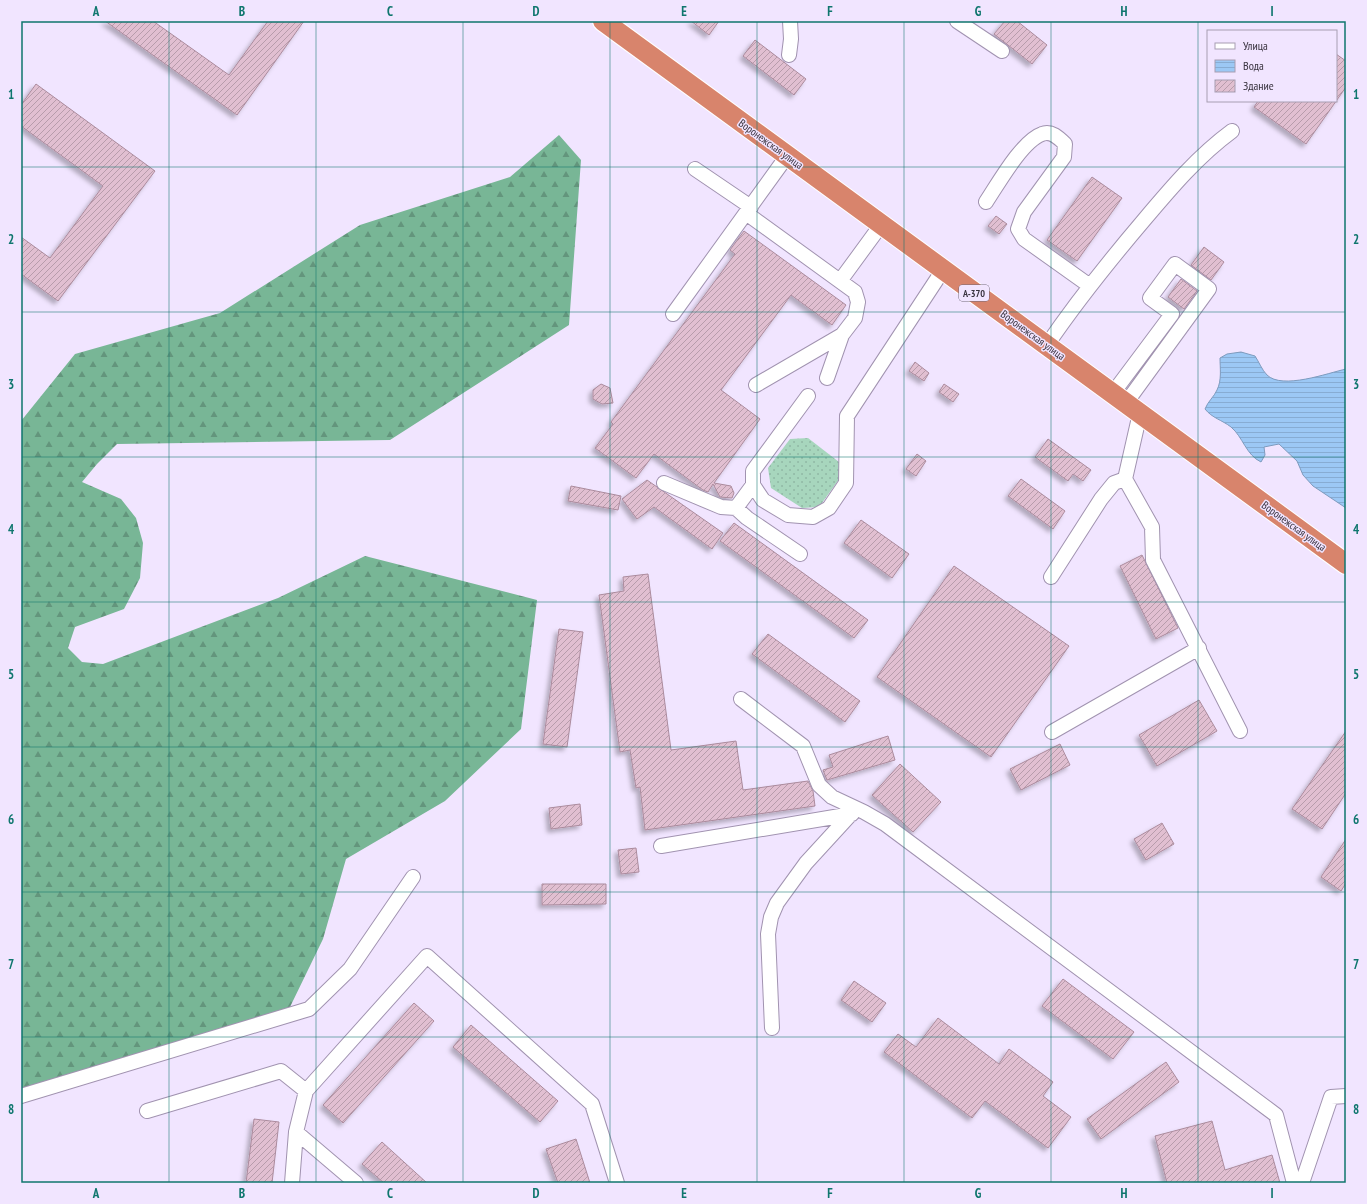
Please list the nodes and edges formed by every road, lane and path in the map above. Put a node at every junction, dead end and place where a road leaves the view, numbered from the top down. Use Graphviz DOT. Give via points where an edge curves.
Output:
graph roads {
  1 [pos="603,21"];
  2 [pos="790,21"];
  3 [pos="957,21"];
  4 [pos="1002,51"];
  5 [pos="789,55"];
  6 [pos="1232,131"];
  7 [pos="787,156"];
  8 [pos="695,169"];
  9 [pos="986,202"];
  10 [pos="748,210"];
  11 [pos="881,225"];
  12 [pos="943,270"];
  13 [pos="840,281"];
  14 [pos="1090,286"];
  15 [pos="674,314"];
  16 [pos="842,335"];
  17 [pos="1047,345"];
  18 [pos="827,378"];
  19 [pos="756,385"];
  20 [pos="808,396"];
  21 [pos="1127,403"];
  22 [pos="1125,479"];
  23 [pos="664,483"];
  24 [pos="753,485"];
  25 [pos="736,508"];
  26 [pos="800,554"];
  27 [pos="1346,564"];
  28 [pos="1051,577"];
  29 [pos="1199,648"];
  30 [pos="740,699"];
  31 [pos="1240,730"];
  32 [pos="1052,732"];
  33 [pos="864,812"];
  34 [pos="850,815"];
  35 [pos="661,846"];
  36 [pos="413,877"];
  37 [pos="772,1028"];
  38 [pos="306,1091"];
  39 [pos="21,1096"];
  40 [pos="1346,1096"];
  41 [pos="147,1111"];
  42 [pos="296,1132"];
  43 [pos="292,1183"];
  44 [pos="356,1183"];
  45 [pos="617,1183"];
  46 [pos="1294,1183"];
  47 [pos="1302,1183"];
  1 -- 7 [label="highway, Воронежская улица / А-370"];
  2 -- 5 [label="lane"];
  3 -- 4 [label="lane"];
  6 -- 14 [label="lane" via="1209,148 1171,188"];
  7 -- 10 [label="lane"];
  7 -- 11 [label="highway, Воронежская улица / А-370"];
  8 -- 10 [label="lane"];
  9 -- 14 [label="lane" via="1026,144 1043,133 1055,135 1065,144 1064,157 1024,212 1018,229 1024,239"];
  10 -- 13 [label="lane"];
  10 -- 15 [label="lane"];
  11 -- 12 [label="highway, Воронежская улица / А-370"];
  11 -- 13 [label="lane"];
  12 -- 17 [label="highway, Воронежская улица / А-370"];
  12 -- 24 [label="lane" via="847,416 846,483 829,508 813,517 788,515 763,500"];
  13 -- 16 [label="lane" via="855,292 858,302 855,318"];
  14 -- 17 [label="lane"];
  16 -- 18 [label="lane"];
  16 -- 19 [label="lane"];
  17 -- 21 [label="highway, Воронежская улица / А-370"];
  20 -- 24 [label="lane" via="753,471"];
  21 -- 21 [label="lane" via="1172,314 1150,298 1175,264 1209,289"];
  21 -- 22 [label="lane"];
  21 -- 27 [label="highway, Воронежская улица / А-370"];
  22 -- 28 [label="lane" via="1114,483 1101,499"];
  22 -- 29 [label="lane" via="1152,527 1153,560"];
  23 -- 25 [label="lane" via="722,506"];
  24 -- 25 [label="lane"];
  25 -- 26 [label="lane" via="746,518"];
  29 -- 31 [label="lane"];
  29 -- 32 [label="lane"];
  30 -- 33 [label="lane" via="803,746 819,785 832,797"];
  33 -- 34 [label="lane"];
  33 -- 46 [label="lane" via="885,824 1276,1115"];
  34 -- 35 [label="lane"];
  34 -- 37 [label="lane" via="806,863 777,903 771,917 768,934"];
  36 -- 39 [label="lane" via="350,969 309,1009"];
  38 -- 41 [label="lane" via="281,1071"];
  38 -- 42 [label="lane"];
  38 -- 45 [label="lane" via="427,956 592,1104"];
  40 -- 47 [label="lane" via="1331,1097"];
  42 -- 43 [label="lane"];
  42 -- 44 [label="lane"];
}
